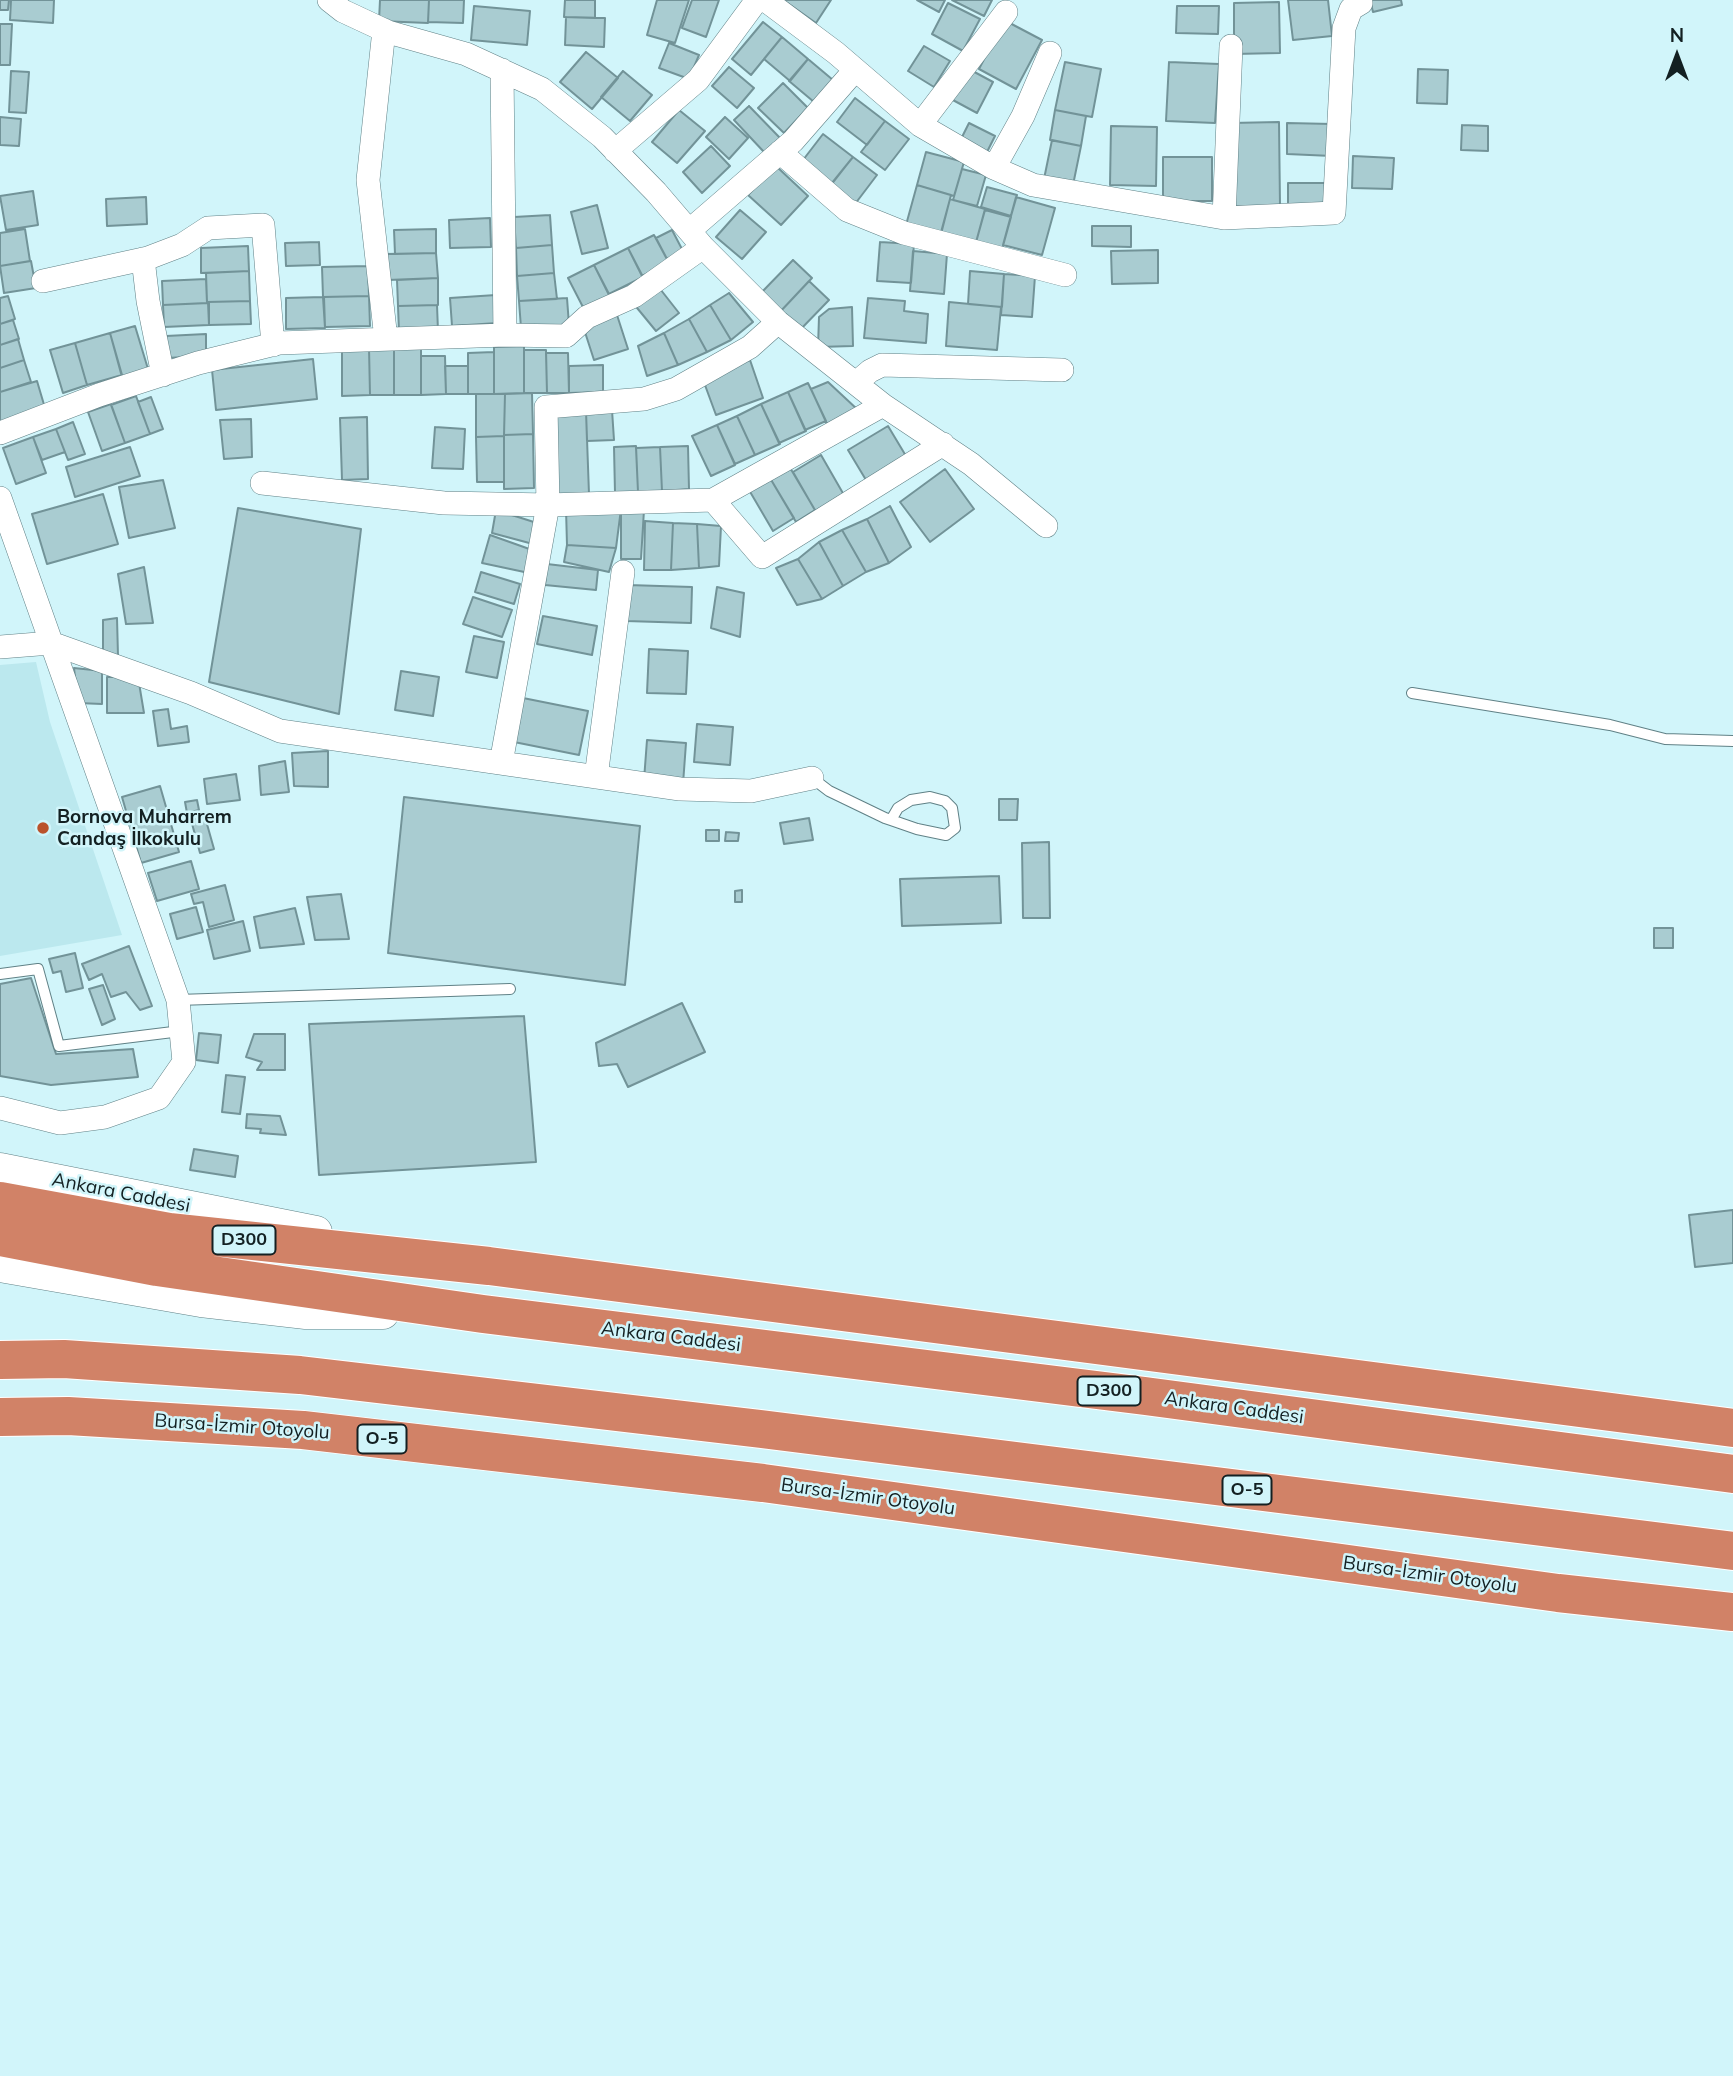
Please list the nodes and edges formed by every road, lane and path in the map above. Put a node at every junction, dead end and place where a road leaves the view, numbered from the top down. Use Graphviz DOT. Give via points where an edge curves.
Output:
graph roads {
  1 [pos="329,0"];
  2 [pos="757,0"];
  3 [pos="765,0"];
  4 [pos="1361,3"];
  5 [pos="1006,12"];
  6 [pos="384,30"];
  7 [pos="1231,46"];
  8 [pos="1050,53"];
  9 [pos="502,70"];
  10 [pos="855,70"];
  11 [pos="920,125"];
  12 [pos="615,151"];
  13 [pos="780,152"];
  14 [pos="994,167"];
  15 [pos="1224,218"];
  16 [pos="696,238"];
  17 [pos="143,259"];
  18 [pos="1065,275"];
  19 [pos="43,281"];
  20 [pos="778,323"];
  21 [pos="505,335"];
  22 [pos="386,339"];
  23 [pos="273,345"];
  24 [pos="1062,370"];
  25 [pos="163,375"];
  26 [pos="856,383"];
  27 [pos="883,405"];
  28 [pos="0,433"];
  29 [pos="943,444"];
  30 [pos="262,483"];
  31 [pos="0,498"];
  32 [pos="713,500"];
  33 [pos="548,505"];
  34 [pos="1046,526"];
  35 [pos="8,547"];
  36 [pos="623,572"];
  37 [pos="51,643"];
  38 [pos="0,647"];
  39 [pos="1412,692"];
  40 [pos="1733,741"];
  41 [pos="501,763"];
  42 [pos="596,776"];
  43 [pos="812,778"];
  44 [pos="891,820"];
  45 [pos="0,974"];
  46 [pos="510,989"];
  47 [pos="178,1000"];
  48 [pos="181,1031"];
  49 [pos="0,1108"];
  50 [pos="0,1170"];
  51 [pos="0,1201"];
  52 [pos="0,1237"];
  53 [pos="0,1266"];
  54 [pos="489,1266"];
  55 [pos="484,1314"];
  56 [pos="0,1360"];
  57 [pos="0,1417"];
  58 [pos="1733,1428"];
  59 [pos="1733,1474"];
  60 [pos="1733,1551"];
  61 [pos="1733,1612"];
  1 -- 6 [label="street"];
  2 -- 12 [label="street" via="698,80"];
  3 -- 10 [label="street"];
  4 -- 15 [label="street" via="1351,9 1344,28 1334,213"];
  5 -- 11 [label="street"];
  6 -- 9 [label="street" via="467,54"];
  6 -- 22 [label="street" via="368,180"];
  7 -- 15 [label="street"];
  8 -- 14 [label="street" via="1023,116"];
  9 -- 12 [label="street" via="542,89"];
  9 -- 21 [label="street"];
  10 -- 11 [label="street"];
  10 -- 13 [label="street"];
  11 -- 14 [label="street"];
  12 -- 16 [label="street"];
  13 -- 16 [label="street"];
  13 -- 18 [label="street" via="847,210 904,233"];
  14 -- 15 [label="street" via="1033,185"];
  16 -- 20 [label="street"];
  16 -- 21 [label="street" via="634,296 587,317 566,336"];
  17 -- 19 [label="street"];
  17 -- 23 [label="street" via="182,245 208,228 263,225"];
  17 -- 25 [label="street"];
  20 -- 26 [label="street"];
  20 -- 33 [label="street" via="750,347 676,389 644,399 547,407"];
  21 -- 22 [label="street"];
  22 -- 23 [label="street"];
  23 -- 25 [label="street"];
  24 -- 26 [label="street" via="881,365"];
  25 -- 28 [label="street"];
  26 -- 27 [label="street"];
  27 -- 29 [label="street"];
  27 -- 32 [label="street"];
  29 -- 32 [label="street" via="762,557"];
  29 -- 34 [label="street"];
  30 -- 33 [label="street" via="444,503"];
  31 -- 35 [label="street"];
  32 -- 33 [label="street"];
  33 -- 41 [label="street"];
  35 -- 37 [label="street"];
  36 -- 42 [label="street"];
  37 -- 38 [label="street"];
  37 -- 41 [label="street" via="191,692 280,731"];
  37 -- 47 [label="street"];
  39 -- 40 [label="lane" via="1610,725 1665,739"];
  41 -- 42 [label="street"];
  42 -- 43 [label="street" via="680,789 751,791"];
  43 -- 44 [label="lane"];
  44 -- 44 [label="lane" via="946,835 955,828 952,808 930,797 911,800 898,808"];
  45 -- 48 [label="lane" via="38,969 59,1046"];
  46 -- 47 [label="lane"];
  47 -- 48 [label="street"];
  48 -- 49 [label="street" via="184,1062 159,1098 105,1117 60,1123"];
  50 -- 54 [label="main road, Ankara Caddesi"];
  51 -- 54 [label="highway, Ankara Caddesi / D300" via="169,1232"];
  52 -- 55 [label="highway, Ankara Caddesi / D300" via="156,1267"];
  53 -- 55 [label="main road, Ankara Caddesi" via="201,1301 306,1313"];
  54 -- 58 [label="highway, Ankara Caddesi / D300"];
  55 -- 59 [label="highway, Ankara Caddesi / D300"];
  56 -- 60 [label="highway, O-5" via="64,1359 300,1374"];
  57 -- 61 [label="highway, Bursa-İzmir Otoyolu / O-5" via="68,1416 303,1430 763,1483"];
}
